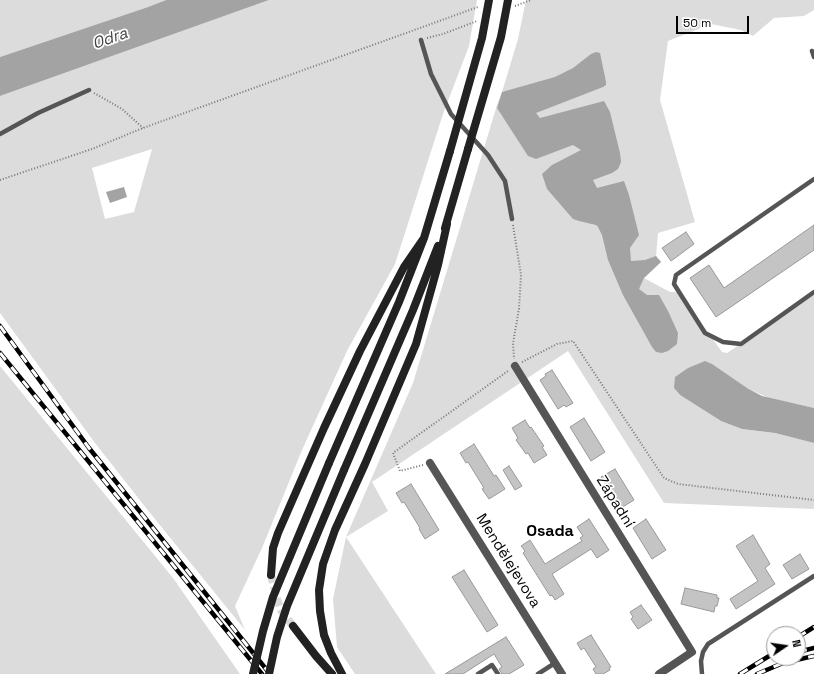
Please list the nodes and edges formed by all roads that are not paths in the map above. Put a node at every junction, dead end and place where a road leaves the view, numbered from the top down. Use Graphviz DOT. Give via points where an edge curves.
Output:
graph roads {
  1 [pos="489,0"];
  2 [pos="508,0"];
  3 [pos="421,40"];
  4 [pos="812,51"];
  5 [pos="814,57"];
  6 [pos="89,90"];
  7 [pos="0,134"];
  8 [pos="814,179"];
  9 [pos="512,219"];
  10 [pos="447,224"];
  11 [pos="424,238"];
  12 [pos="814,292"];
  13 [pos="515,366"];
  14 [pos="430,463"];
  15 [pos="271,575"];
  16 [pos="814,576"];
  17 [pos="293,626"];
  18 [pos="555,663"];
  19 [pos="253,674"];
  20 [pos="269,674"];
  21 [pos="332,674"];
  22 [pos="342,674"];
  23 [pos="478,674"];
  24 [pos="498,674"];
  25 [pos="538,674"];
  26 [pos="562,674"];
  27 [pos="659,674"];
  28 [pos="702,674"];
  1 -- 11 [label="main road, bridge" via="482,38"];
  2 -- 10 [label="main road, bridge" via="501,37"];
  3 -- 9 [label="lane" via="432,74 451,114 488,155 504,181"];
  4 -- 5 [label="lane"];
  6 -- 7 [label="lane"];
  8 -- 12 [label="lane" via="676,275 674,284 705,333 723,342 741,344"];
  10 -- 20 [label="main road, bridge" via="287,606"];
  10 -- 22 [label="main road" via="416,344 335,530 323,564 319,590 324,635"];
  11 -- 15 [label="main road" via="404,267 360,351 324,428 278,533 273,548"];
  11 -- 19 [label="main road, bridge" via="273,597"];
  13 -- 27 [label="street, Západní" via="692,652"];
  14 -- 18 [label="street, Mendělejevova"];
  16 -- 28 [label="lane" via="708,644 700,661"];
  17 -- 21 [label="main road"];
  18 -- 25 [label="lane"];
  18 -- 26 [label="street, Mendělejevova"];
  23 -- 24 [label="lane" via="492,665"];
}
